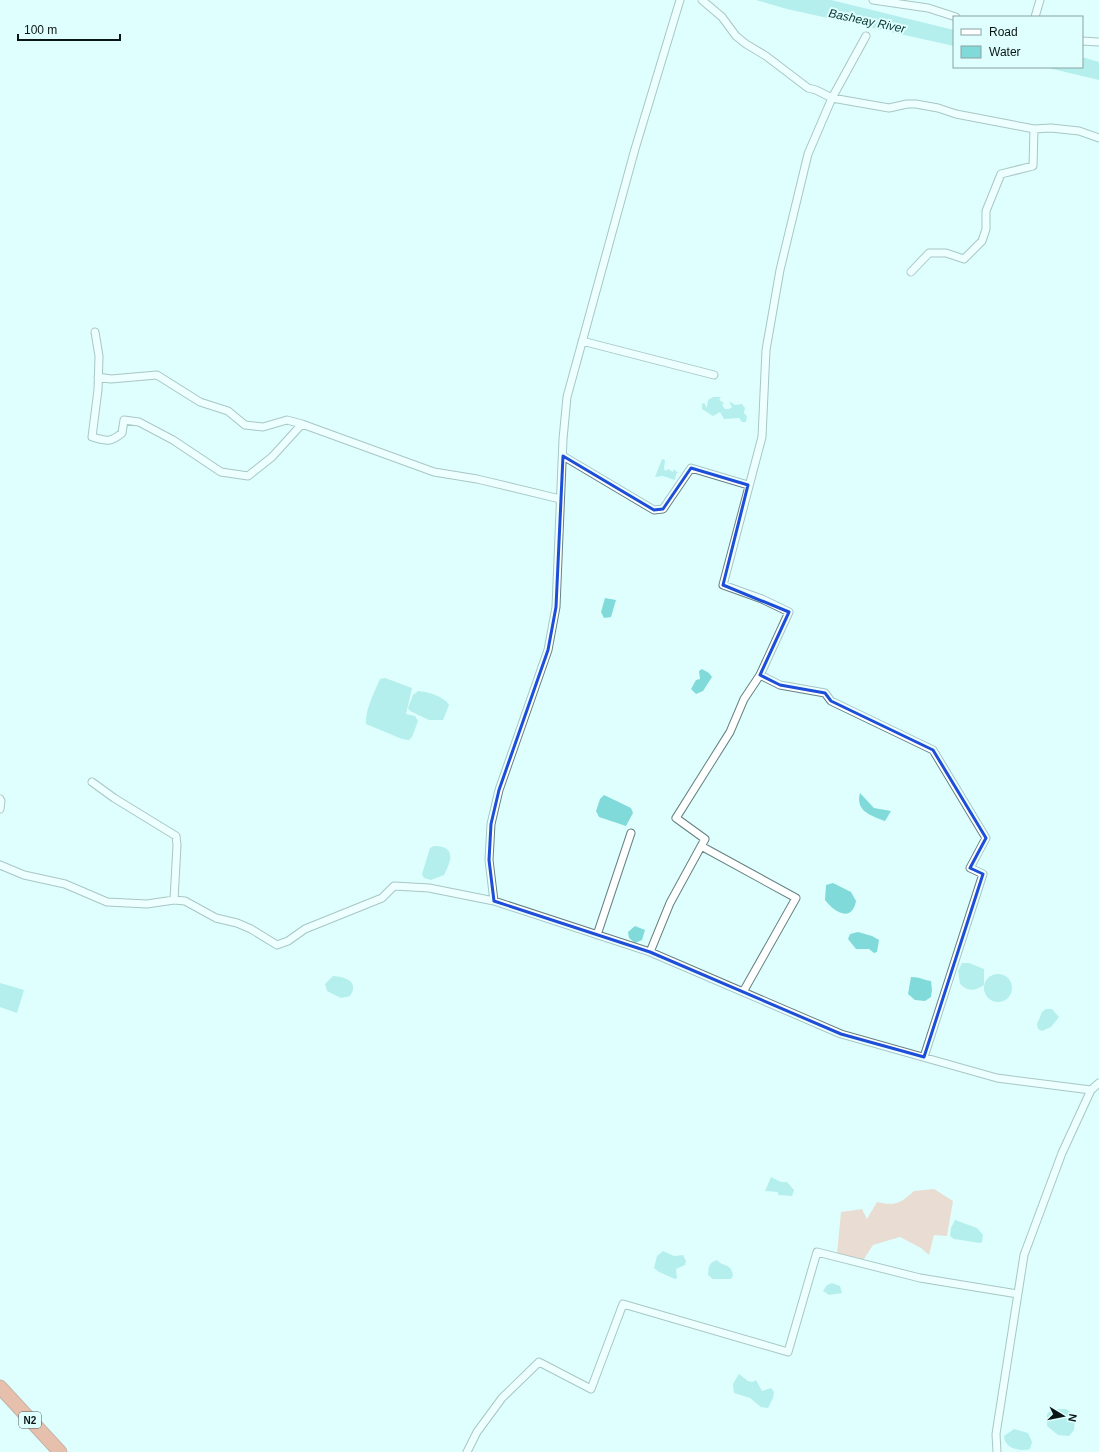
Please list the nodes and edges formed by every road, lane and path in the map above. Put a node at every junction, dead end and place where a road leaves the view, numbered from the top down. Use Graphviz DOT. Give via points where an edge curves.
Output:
graph roads {
  1 [pos="680,0"];
  2 [pos="702,0"];
  3 [pos="873,0"];
  4 [pos="1040,0"];
  5 [pos="953,16"];
  6 [pos="1035,16"];
  7 [pos="866,36"];
  8 [pos="1083,41"];
  9 [pos="1099,42"];
  10 [pos="832,98"];
  11 [pos="1034,129"];
  12 [pos="1099,138"];
  13 [pos="911,272"];
  14 [pos="95,332"];
  15 [pos="582,340"];
  16 [pos="714,375"];
  17 [pos="98,377"];
  18 [pos="302,424"];
  19 [pos="563,456"];
  20 [pos="748,485"];
  21 [pos="560,499"];
  22 [pos="760,674"];
  23 [pos="92,782"];
  24 [pos="0,799"];
  25 [pos="0,809"];
  26 [pos="631,833"];
  27 [pos="701,846"];
  28 [pos="0,865"];
  29 [pos="174,900"];
  30 [pos="494,902"];
  31 [pos="597,935"];
  32 [pos="650,952"];
  33 [pos="743,992"];
  34 [pos="924,1058"];
  35 [pos="1099,1083"];
  36 [pos="1090,1090"];
  37 [pos="1018,1294"];
  38 [pos="0,1387"];
  39 [pos="60,1452"];
  40 [pos="467,1452"];
  41 [pos="997,1452"];
  1 -- 15 [label="street"];
  2 -- 10 [label="street" via="722,16 736,36 746,44 808,88"];
  3 -- 5 [label="street" via="928,8"];
  4 -- 6 [label="street"];
  7 -- 10 [label="street"];
  8 -- 9 [label="street"];
  10 -- 11 [label="street" via="889,108 916,104"];
  10 -- 20 [label="street" via="808,154 780,270 766,350 762,438"];
  11 -- 12 [label="street" via="1079,131"];
  11 -- 13 [label="street" via="1033,166 1001,174 986,212 986,229 982,241 964,259 946,253 929,253"];
  14 -- 17 [label="street" via="99,356"];
  15 -- 16 [label="street" via="592,345"];
  15 -- 19 [label="street" via="568,397"];
  17 -- 18 [label="street" via="111,379 157,375 200,402 228,410 246,425 263,426 287,420"];
  17 -- 18 [label="street" via="92,437 114,440 122,433 124,420 139,422 173,440 221,472 248,476 272,457"];
  18 -- 21 [label="street" via="434,472 477,479"];
  19 -- 20 [label="street" via="654,510 663,509 691,468"];
  19 -- 21 [label="street"];
  20 -- 22 [label="street" via="723,585 789,612"];
  21 -- 30 [label="street" via="556,607 548,650 499,790 491,824 489,860"];
  22 -- 27 [label="street" via="744,699 730,732 676,818 704,839"];
  22 -- 34 [label="street" via="780,685 825,693 831,701 933,750 986,838 970,868 983,874"];
  23 -- 29 [label="street" via="176,836"];
  24 -- 25 [label="street"];
  26 -- 31 [label="street"];
  27 -- 32 [label="street" via="670,903"];
  27 -- 33 [label="street" via="796,898"];
  28 -- 29 [label="street" via="24,875 64,884 107,902 147,904"];
  29 -- 30 [label="street" via="185,901 216,918 237,923 277,946 305,929 382,898 394,886 429,888"];
  30 -- 31 [label="street"];
  31 -- 32 [label="street"];
  32 -- 33 [label="street"];
  33 -- 34 [label="street" via="841,1034"];
  34 -- 36 [label="street" via="997,1078"];
  35 -- 36 [label="street"];
  36 -- 37 [label="street" via="1062,1153 1024,1255"];
  37 -- 40 [label="street" via="920,1278 817,1252 788,1352 623,1304 591,1389 539,1362 502,1398"];
  37 -- 41 [label="street" via="996,1434"];
  38 -- 39 [label="highway, N2"];
}
